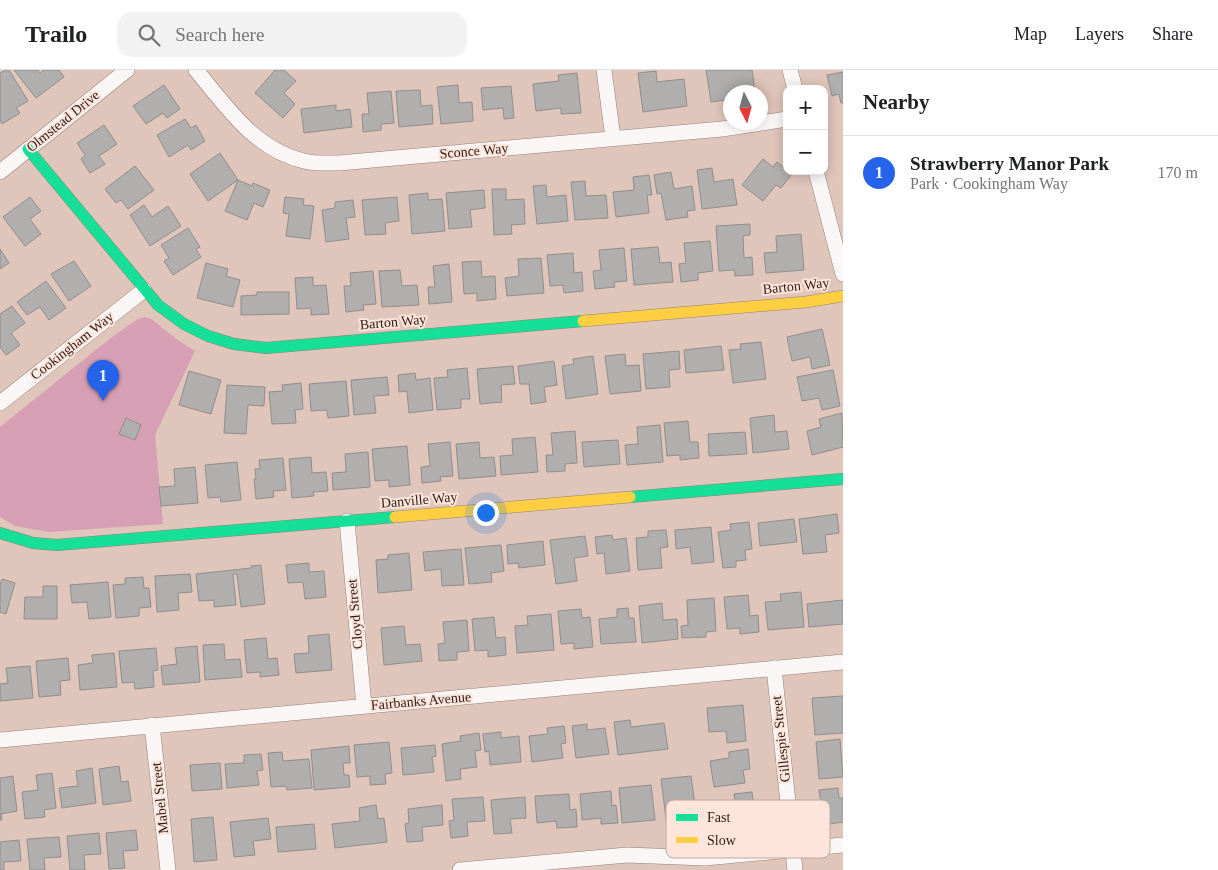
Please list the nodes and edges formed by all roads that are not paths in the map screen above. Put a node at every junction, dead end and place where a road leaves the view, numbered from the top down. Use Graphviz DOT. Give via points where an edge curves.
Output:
graph roads {
  1 [pos="126,70"];
  2 [pos="196,70"];
  3 [pos="604,70"];
  4 [pos="790,70"];
  5 [pos="794,85"];
  6 [pos="783,120"];
  7 [pos="613,138"];
  8 [pos="28,149"];
  9 [pos="0,172"];
  10 [pos="817,175"];
  11 [pos="843,274"];
  12 [pos="144,290"];
  13 [pos="843,296"];
  14 [pos="0,403"];
  15 [pos="843,479"];
  16 [pos="346,521"];
  17 [pos="0,533"];
  18 [pos="843,662"];
  19 [pos="774,668"];
  20 [pos="364,706"];
  21 [pos="152,726"];
  22 [pos="0,740"];
  23 [pos="787,800"];
  24 [pos="843,845"];
  25 [pos="830,846"];
  26 [pos="666,856"];
  27 [pos="168,870"];
  28 [pos="460,870"];
  1 -- 8 [label="street, Olmstead Drive"];
  2 -- 7 [label="street, Sconce Way" via="250,133 275,151 304,161 339,163"];
  3 -- 7 [label="street"];
  4 -- 5 [label="street"];
  6 -- 7 [label="street, Sconce Way" via="722,129"];
  8 -- 9 [label="street, Olmstead Drive"];
  8 -- 12 [label="street, Barton Way"];
  10 -- 11 [label="street"];
  12 -- 13 [label="street, Barton Way" via="183,325 237,345 266,348 797,303"];
  12 -- 14 [label="street, Cookingham Way"];
  15 -- 16 [label="street, Danville Way"];
  16 -- 17 [label="street, Danville Way" via="58,545 32,543"];
  16 -- 20 [label="street, Cloyd Street"];
  18 -- 19 [label="street, Fairbanks Avenue"];
  19 -- 20 [label="street, Fairbanks Avenue"];
  19 -- 23 [label="street, Gillespie Street"];
  20 -- 21 [label="street, Fairbanks Avenue"];
  21 -- 22 [label="street, Fairbanks Avenue"];
  21 -- 27 [label="street, Mabel Street"];
  24 -- 25 [label="street"];
  26 -- 28 [label="street" via="628,855"];
}
